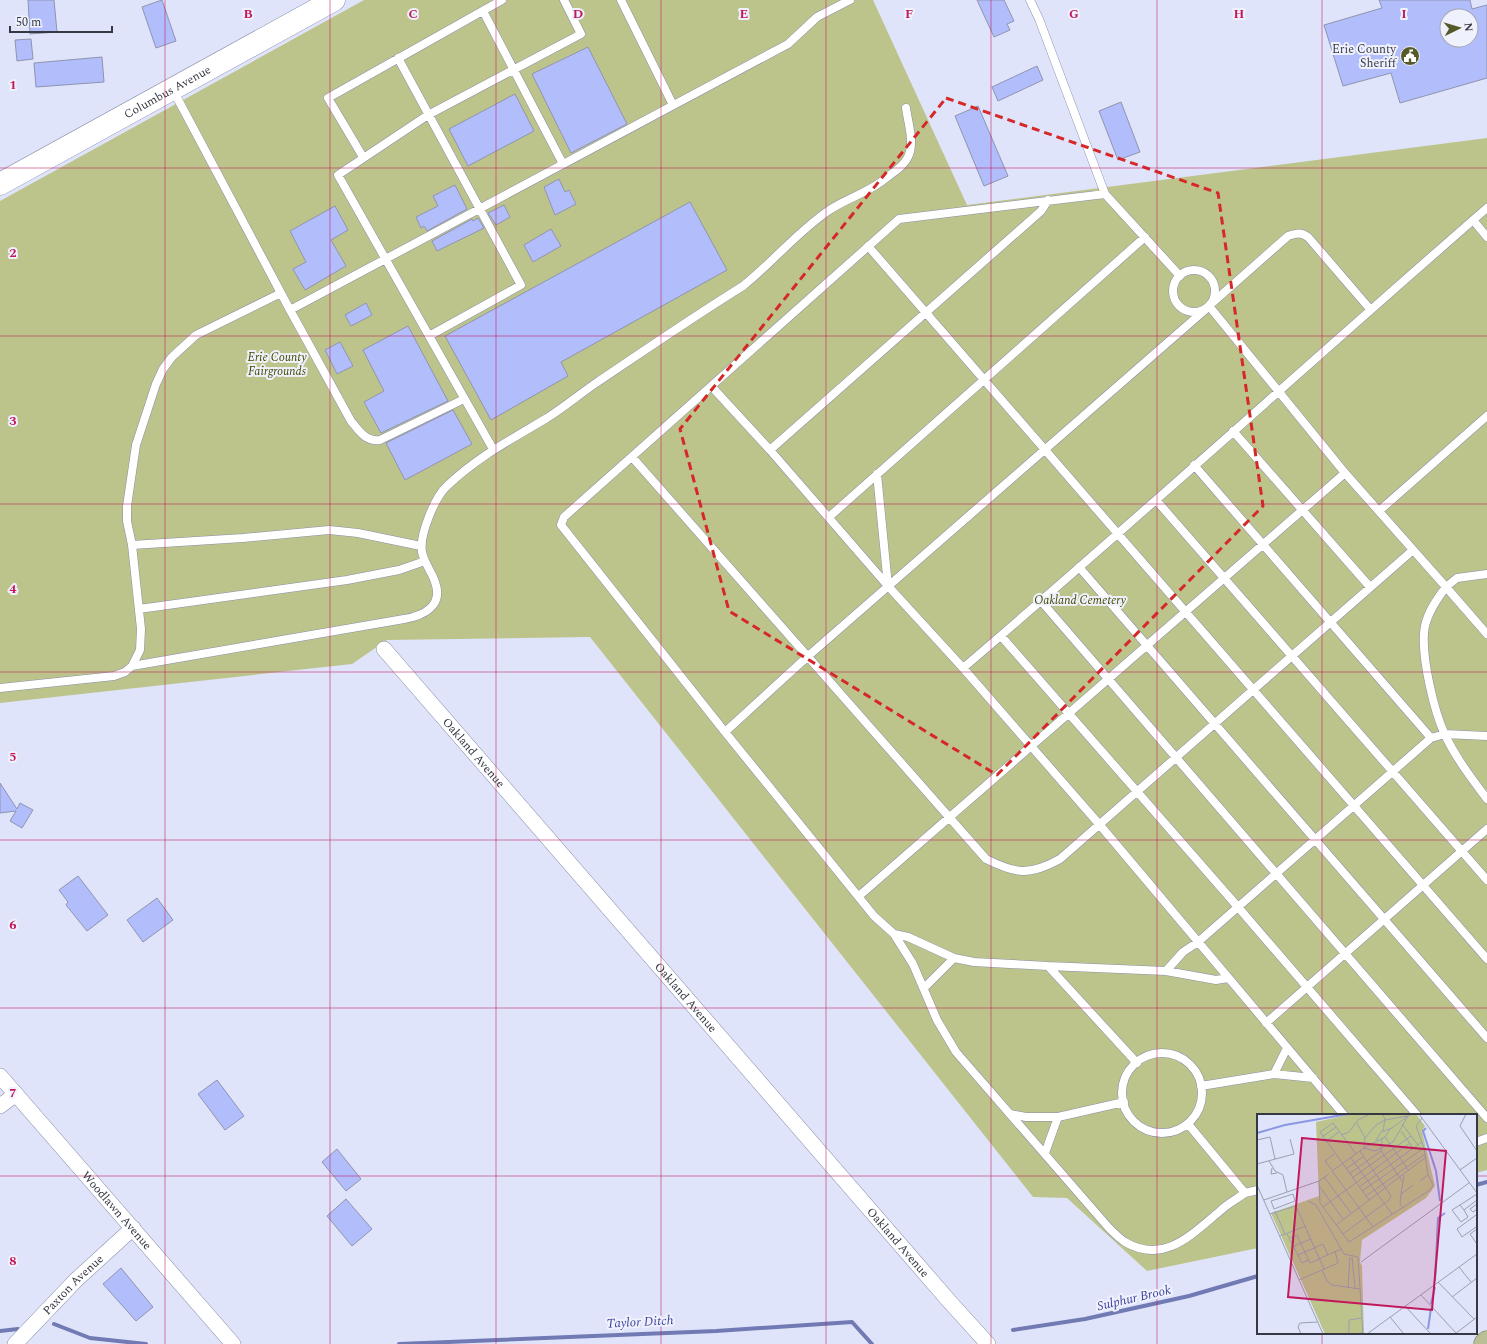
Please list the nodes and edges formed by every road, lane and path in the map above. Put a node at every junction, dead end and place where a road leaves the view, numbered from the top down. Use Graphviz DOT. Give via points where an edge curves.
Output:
graph roads {
  1 [pos="334,0"];
  2 [pos="502,0"];
  3 [pos="564,0"];
  4 [pos="620,0"];
  5 [pos="850,0"];
  6 [pos="1030,0"];
  7 [pos="483,11"];
  8 [pos="398,58"];
  9 [pos="514,70"];
  10 [pos="173,89"];
  11 [pos="673,105"];
  12 [pos="906,108"];
  13 [pos="428,115"];
  14 [pos="363,157"];
  15 [pos="563,164"];
  16 [pos="0,184"];
  17 [pos="1105,194"];
  18 [pos="1048,200"];
  19 [pos="1487,208"];
  20 [pos="479,209"];
  21 [pos="1473,220"];
  22 [pos="1145,237"];
  23 [pos="1487,237"];
  24 [pos="868,246"];
  25 [pos="385,259"];
  26 [pos="1180,276"];
  27 [pos="280,292"];
  28 [pos="1209,306"];
  29 [pos="1370,309"];
  30 [pos="290,310"];
  31 [pos="927,313"];
  32 [pos="429,336"];
  33 [pos="984,379"];
  34 [pos="712,387"];
  35 [pos="1280,391"];
  36 [pos="464,399"];
  37 [pos="1487,416"];
  38 [pos="1233,431"];
  39 [pos="493,449"];
  40 [pos="1046,449"];
  41 [pos="770,450"];
  42 [pos="632,457"];
  43 [pos="1194,465"];
  44 [pos="1345,473"];
  45 [pos="877,474"];
  46 [pos="1156,500"];
  47 [pos="1303,510"];
  48 [pos="1379,511"];
  49 [pos="829,517"];
  50 [pos="1118,534"];
  51 [pos="1263,544"];
  52 [pos="132,545"];
  53 [pos="422,546"];
  54 [pos="1414,550"];
  55 [pos="425,561"];
  56 [pos="1079,567"];
  57 [pos="1487,574"];
  58 [pos="1224,578"];
  59 [pos="888,586"];
  60 [pos="1370,587"];
  61 [pos="1446,587"];
  62 [pos="1041,601"];
  63 [pos="139,609"];
  64 [pos="1185,611"];
  65 [pos="1331,622"];
  66 [pos="1487,634"];
  67 [pos="1000,636"];
  68 [pos="1146,646"];
  69 [pos="384,649"];
  70 [pos="1292,656"];
  71 [pos="807,657"];
  72 [pos="132,666"];
  73 [pos="963,668"];
  74 [pos="1108,679"];
  75 [pos="0,688"];
  76 [pos="1253,689"];
  77 [pos="1068,713"];
  78 [pos="1214,724"];
  79 [pos="725,732"];
  80 [pos="1445,734"];
  81 [pos="1487,736"];
  82 [pos="1431,738"];
  83 [pos="1030,745"];
  84 [pos="1174,757"];
  85 [pos="1393,772"];
  86 [pos="1137,790"];
  87 [pos="1487,799"];
  88 [pos="1354,807"];
  89 [pos="948,818"];
  90 [pos="1099,824"];
  91 [pos="1487,829"];
  92 [pos="1314,841"];
  93 [pos="1462,851"];
  94 [pos="1276,874"];
  95 [pos="1487,880"];
  96 [pos="1423,885"];
  97 [pos="859,896"];
  98 [pos="1238,907"];
  99 [pos="1384,920"];
  100 [pos="894,934"];
  101 [pos="1198,942"];
  102 [pos="1345,953"];
  103 [pos="954,958"];
  104 [pos="1487,959"];
  105 [pos="1048,966"];
  106 [pos="1166,971"];
  107 [pos="1228,978"];
  108 [pos="1307,986"];
  109 [pos="924,988"];
  110 [pos="1266,1023"];
  111 [pos="1486,1036"];
  112 [pos="1287,1048"];
  113 [pos="1137,1063"];
  114 [pos="1274,1074"];
  115 [pos="0,1076"];
  116 [pos="1313,1078"];
  117 [pos="1201,1086"];
  118 [pos="16,1094"];
  119 [pos="1124,1102"];
  120 [pos="0,1106"];
  121 [pos="1010,1114"];
  122 [pos="1343,1114"];
  123 [pos="1416,1114"];
  124 [pos="1058,1117"];
  125 [pos="1487,1118"];
  126 [pos="1188,1124"];
  127 [pos="1487,1138"];
  128 [pos="1477,1142"];
  129 [pos="1045,1153"];
  130 [pos="1257,1190"];
  131 [pos="1245,1193"];
  132 [pos="132,1228"];
  133 [pos="16,1344"];
  134 [pos="233,1344"];
  135 [pos="988,1344"];
  1 -- 10 [label="main road, Columbus Avenue"];
  2 -- 7 [label="lane"];
  3 -- 9 [label="lane" via="581,34"];
  4 -- 11 [label="lane"];
  5 -- 11 [label="lane" via="817,17 788,44"];
  6 -- 17 [label="lane"];
  7 -- 8 [label="lane"];
  7 -- 9 [label="lane"];
  8 -- 13 [label="lane"];
  8 -- 14 [label="lane" via="328,98"];
  9 -- 13 [label="lane"];
  9 -- 15 [label="lane"];
  10 -- 16 [label="main road, Columbus Avenue"];
  10 -- 27 [label="lane"];
  11 -- 15 [label="lane"];
  12 -- 39 [label="lane" via="910,152 904,162 884,180 870,190 834,207 815,221 743,286 547,418"];
  13 -- 14 [label="lane"];
  13 -- 20 [label="lane"];
  14 -- 25 [label="lane" via="338,175"];
  15 -- 20 [label="lane"];
  17 -- 18 [label="lane"];
  17 -- 22 [label="lane"];
  18 -- 24 [label="lane" via="899,219"];
  18 -- 31 [label="lane" via="1041,211"];
  19 -- 21 [label="lane"];
  20 -- 25 [label="lane"];
  20 -- 32 [label="lane" via="521,285"];
  21 -- 23 [label="lane"];
  21 -- 29 [label="lane"];
  22 -- 26 [label="lane"];
  22 -- 33 [label="lane"];
  24 -- 31 [label="lane"];
  24 -- 34 [label="lane"];
  25 -- 30 [label="lane"];
  25 -- 32 [label="lane"];
  26 -- 28 [label="lane" via="1185,272 1198,270 1210,277 1215,290"];
  26 -- 28 [label="lane" via="1173,288 1175,301 1179,306 1192,312"];
  27 -- 30 [label="lane"];
  27 -- 52 [label="lane" via="196,335 177,351 163,369 145,414 130,475 127,521"];
  28 -- 29 [label="lane" via="1288,236 1302,233"];
  28 -- 35 [label="lane"];
  28 -- 40 [label="lane"];
  29 -- 35 [label="lane"];
  30 -- 36 [label="lane" via="352,420 368,439 380,440 392,436"];
  31 -- 33 [label="lane"];
  31 -- 41 [label="lane"];
  32 -- 36 [label="lane"];
  33 -- 40 [label="lane"];
  33 -- 45 [label="lane"];
  34 -- 41 [label="lane"];
  34 -- 42 [label="lane"];
  35 -- 38 [label="lane"];
  35 -- 44 [label="lane"];
  36 -- 39 [label="lane"];
  37 -- 48 [label="lane"];
  38 -- 43 [label="lane"];
  38 -- 47 [label="lane"];
  39 -- 53 [label="lane" via="446,487 438,497 424,532"];
  40 -- 50 [label="lane"];
  40 -- 59 [label="lane"];
  41 -- 49 [label="lane"];
  42 -- 71 [label="lane"];
  42 -- 79 [label="lane" via="564,517 561,524"];
  43 -- 46 [label="lane"];
  43 -- 51 [label="lane"];
  44 -- 47 [label="lane"];
  44 -- 48 [label="lane"];
  45 -- 49 [label="lane"];
  45 -- 59 [label="lane"];
  46 -- 50 [label="lane"];
  46 -- 58 [label="lane"];
  47 -- 51 [label="lane"];
  47 -- 60 [label="lane"];
  48 -- 54 [label="lane"];
  49 -- 59 [label="lane"];
  50 -- 56 [label="lane"];
  50 -- 64 [label="lane"];
  51 -- 58 [label="lane"];
  51 -- 65 [label="lane"];
  52 -- 53 [label="lane" via="329,530"];
  52 -- 63 [label="lane"];
  53 -- 55 [label="lane"];
  54 -- 60 [label="lane"];
  54 -- 61 [label="lane"];
  55 -- 63 [label="lane" via="399,570 347,580"];
  55 -- 72 [label="lane" via="436,583 437,596 430,610 419,616"];
  56 -- 62 [label="lane"];
  56 -- 68 [label="lane"];
  57 -- 61 [label="lane" via="1458,578"];
  58 -- 64 [label="lane"];
  58 -- 70 [label="lane"];
  59 -- 71 [label="lane"];
  59 -- 73 [label="lane"];
  60 -- 65 [label="lane"];
  61 -- 66 [label="lane"];
  61 -- 80 [label="lane" via="1429,614 1424,632 1424,656 1430,687"];
  62 -- 67 [label="lane"];
  62 -- 74 [label="lane"];
  63 -- 72 [label="lane" via="140,650"];
  64 -- 68 [label="lane"];
  64 -- 76 [label="lane"];
  65 -- 70 [label="lane"];
  65 -- 82 [label="lane"];
  67 -- 73 [label="lane"];
  67 -- 77 [label="lane"];
  68 -- 74 [label="lane"];
  68 -- 78 [label="lane"];
  69 -- 135 [label="street, Oakland Avenue"];
  70 -- 76 [label="lane"];
  70 -- 85 [label="lane"];
  71 -- 79 [label="lane"];
  71 -- 89 [label="lane"];
  72 -- 75 [label="lane" via="122,674 110,677"];
  73 -- 83 [label="lane"];
  74 -- 77 [label="lane"];
  74 -- 84 [label="lane"];
  76 -- 78 [label="lane"];
  76 -- 88 [label="lane"];
  77 -- 83 [label="lane"];
  77 -- 86 [label="lane"];
  78 -- 84 [label="lane"];
  78 -- 92 [label="lane"];
  79 -- 97 [label="lane"];
  80 -- 81 [label="lane"];
  80 -- 82 [label="lane"];
  80 -- 87 [label="lane" via="1458,759"];
  82 -- 85 [label="lane"];
  83 -- 89 [label="lane"];
  83 -- 90 [label="lane"];
  84 -- 86 [label="lane"];
  84 -- 94 [label="lane"];
  85 -- 88 [label="lane"];
  85 -- 93 [label="lane"];
  86 -- 90 [label="lane"];
  86 -- 98 [label="lane"];
  88 -- 92 [label="lane"];
  88 -- 96 [label="lane"];
  89 -- 90 [label="lane" via="986,859 1004,868 1024,872 1043,869 1060,859"];
  89 -- 97 [label="lane"];
  90 -- 101 [label="lane"];
  91 -- 93 [label="lane"];
  92 -- 94 [label="lane"];
  92 -- 99 [label="lane"];
  93 -- 95 [label="lane"];
  93 -- 96 [label="lane"];
  94 -- 98 [label="lane"];
  94 -- 102 [label="lane"];
  96 -- 99 [label="lane"];
  96 -- 104 [label="lane"];
  97 -- 100 [label="lane" via="874,916"];
  98 -- 101 [label="lane"];
  98 -- 108 [label="lane"];
  99 -- 102 [label="lane"];
  99 -- 111 [label="lane"];
  100 -- 103 [label="lane" via="908,937"];
  100 -- 109 [label="lane" via="913,964"];
  101 -- 106 [label="lane"];
  101 -- 107 [label="lane"];
  102 -- 108 [label="lane"];
  102 -- 125 [label="lane"];
  103 -- 105 [label="lane" via="974,962"];
  103 -- 109 [label="lane"];
  105 -- 106 [label="lane"];
  105 -- 113 [label="lane"];
  106 -- 107 [label="lane" via="1216,980"];
  107 -- 110 [label="lane"];
  108 -- 110 [label="lane"];
  108 -- 123 [label="lane"];
  109 -- 121 [label="lane" via="937,1020 956,1052"];
  110 -- 112 [label="lane"];
  112 -- 114 [label="lane"];
  112 -- 116 [label="lane"];
  113 -- 117 [label="lane" via="1153,1054 1178,1057 1190,1064 1198,1075"];
  113 -- 119 [label="lane" via="1125,1079"];
  114 -- 116 [label="lane"];
  114 -- 117 [label="lane"];
  115 -- 118 [label="street, Woodlawn Avenue"];
  116 -- 122 [label="lane"];
  117 -- 126 [label="lane" via="1201,1102"];
  118 -- 120 [label="street"];
  118 -- 132 [label="street, Woodlawn Avenue"];
  119 -- 124 [label="lane"];
  119 -- 126 [label="lane" via="1130,1116 1138,1125 1150,1131 1163,1134 1176,1131"];
  121 -- 124 [label="lane"];
  121 -- 129 [label="lane"];
  124 -- 129 [label="lane"];
  126 -- 131 [label="lane"];
  127 -- 128 [label="lane"];
  129 -- 131 [label="lane" via="1109,1228 1125,1242 1142,1249 1156,1251 1172,1247 1188,1238"];
  130 -- 131 [label="lane"];
  132 -- 133 [label="street, Paxton Avenue" via="76,1280"];
  132 -- 134 [label="street, Woodlawn Avenue"];
}
